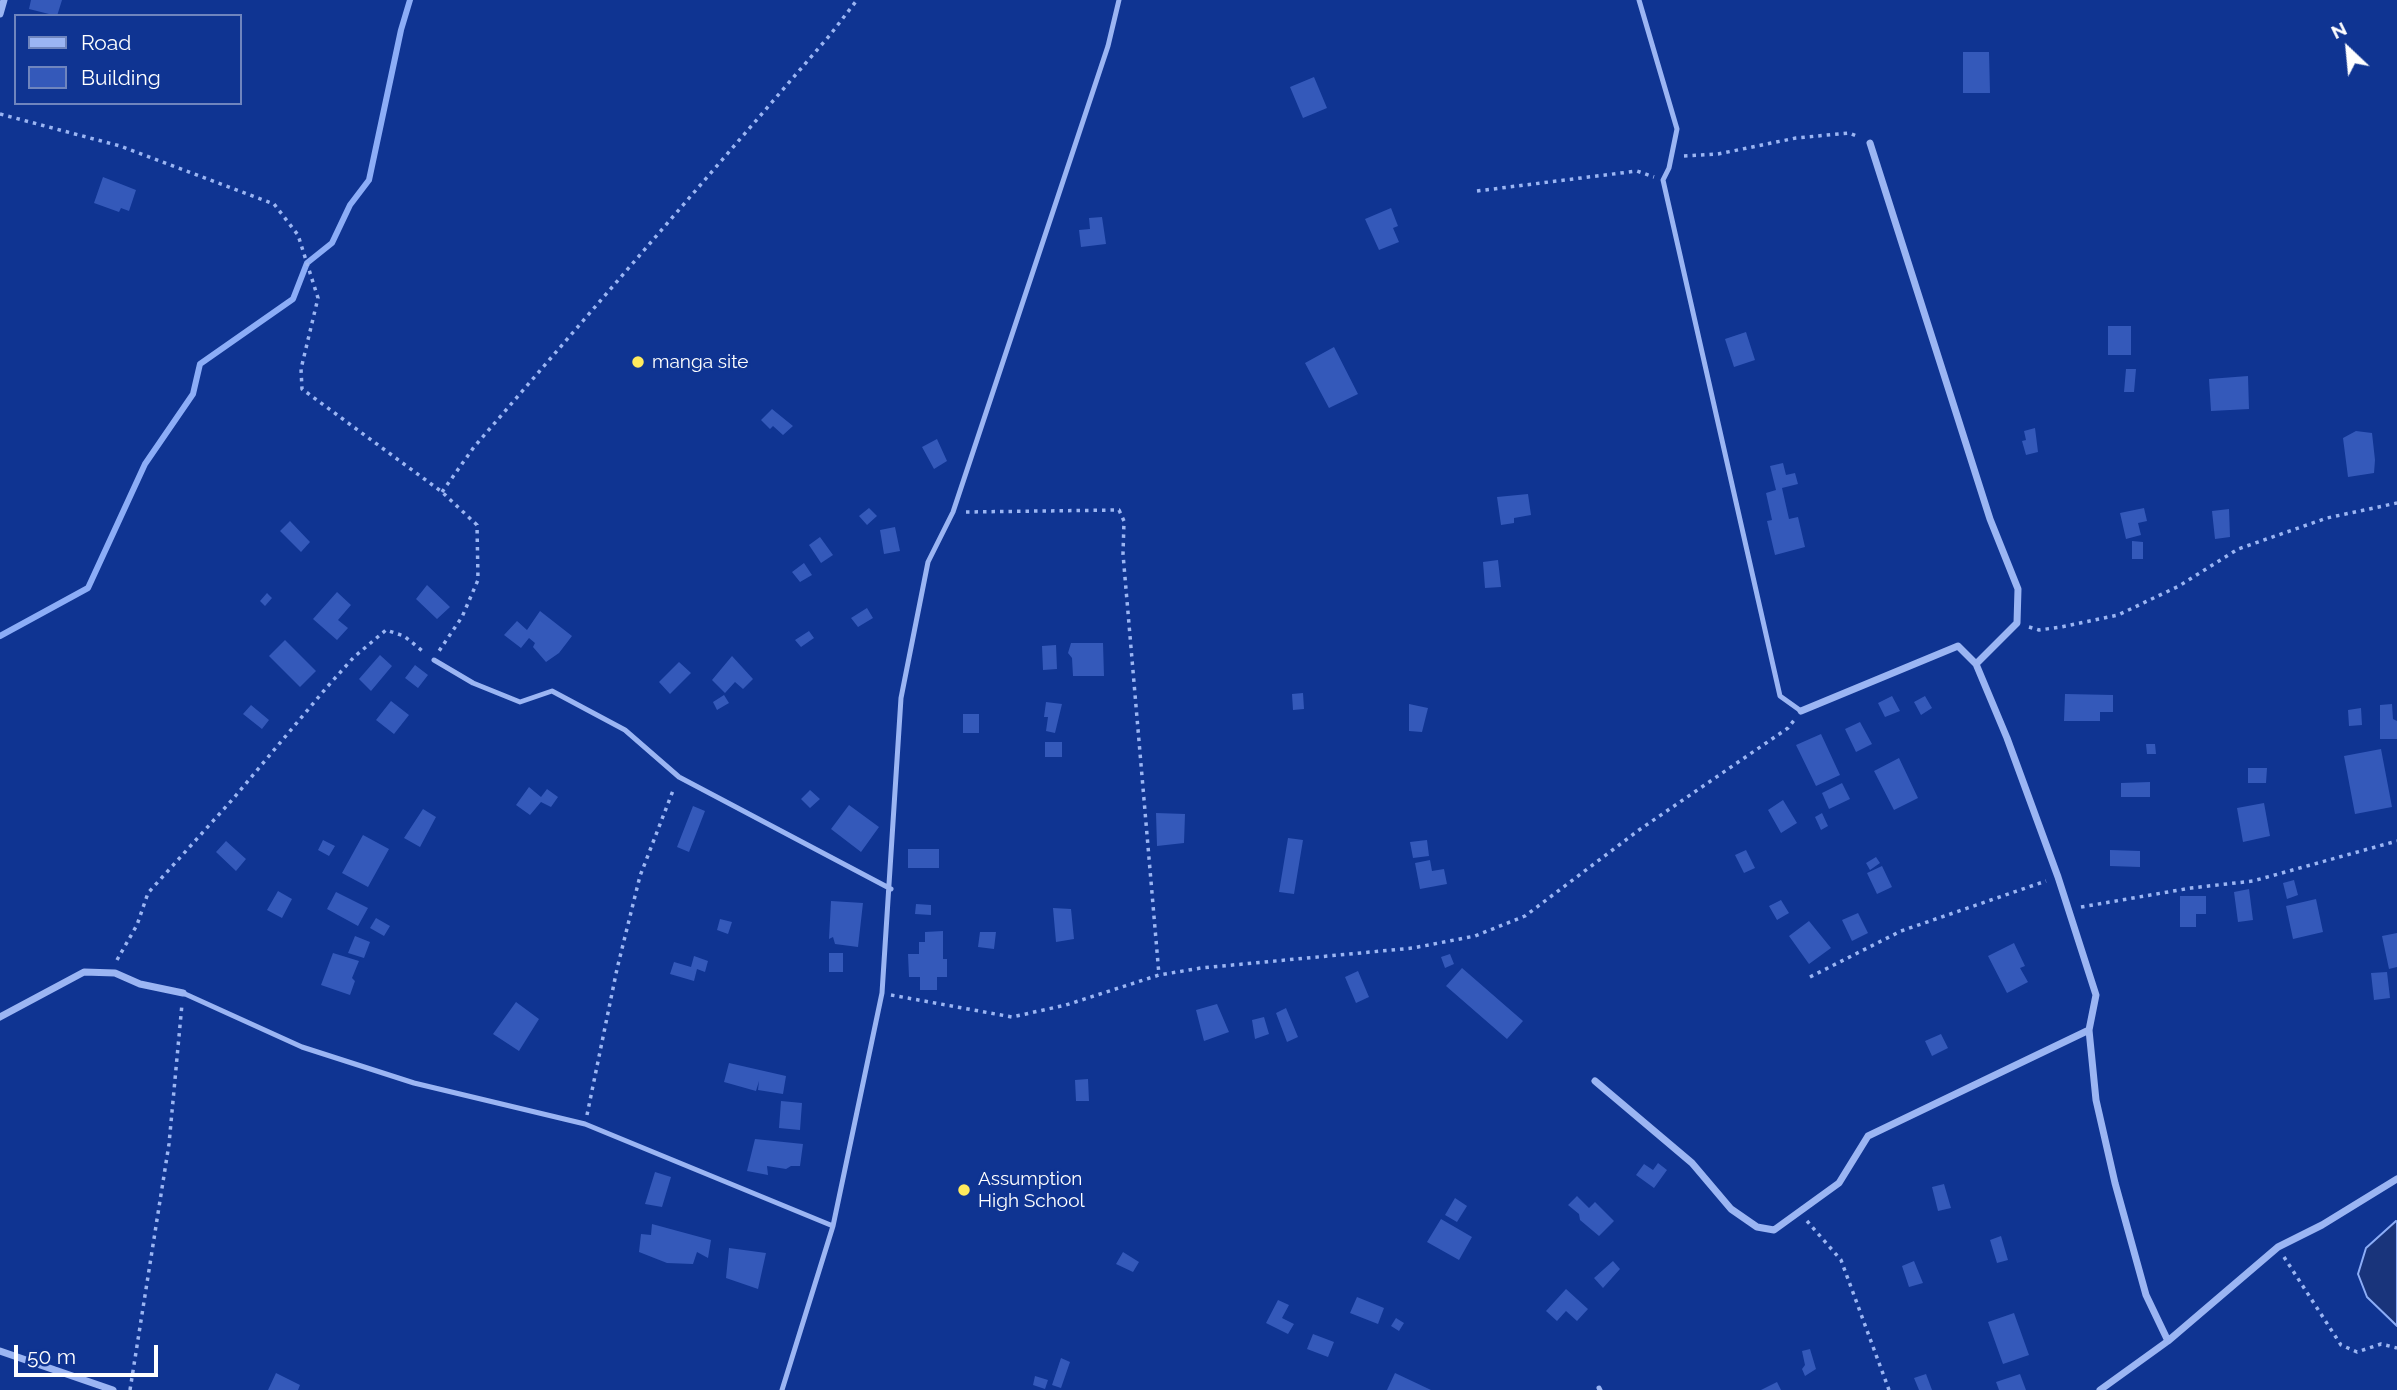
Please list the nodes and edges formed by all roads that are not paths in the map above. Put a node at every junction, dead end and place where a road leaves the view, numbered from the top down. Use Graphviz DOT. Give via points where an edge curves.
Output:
graph roads {
  1 [pos="5,0"];
  2 [pos="1119,0"];
  3 [pos="1639,0"];
  4 [pos="0,14"];
  5 [pos="1870,143"];
  6 [pos="434,660"];
  7 [pos="1976,664"];
  8 [pos="1801,711"];
  9 [pos="891,889"];
  10 [pos="183,993"];
  11 [pos="0,1017"];
  12 [pos="2089,1030"];
  13 [pos="1595,1082"];
  14 [pos="2397,1179"];
  15 [pos="833,1226"];
  16 [pos="2168,1341"];
  17 [pos="0,1351"];
  18 [pos="113,1390"];
  19 [pos="782,1390"];
  20 [pos="2100,1390"];
  1 -- 4 [label="street"];
  2 -- 9 [label="lane" via="1108,46 953,512 928,562 901,698"];
  3 -- 8 [label="lane" via="1677,129 1663,180 1780,696"];
  5 -- 7 [label="street" via="1990,519 2018,589 2017,623"];
  6 -- 9 [label="lane" via="472,683 520,702 552,691 625,730 679,777"];
  7 -- 8 [label="street" via="1958,646"];
  7 -- 12 [label="street" via="2058,877 2096,995"];
  9 -- 15 [label="lane" via="882,993"];
  10 -- 11 [label="street" via="115,973 84,972"];
  10 -- 15 [label="lane" via="302,1047 414,1083 585,1124"];
  12 -- 13 [label="street" via="1868,1136 1839,1183 1774,1230 1758,1227 1731,1209 1692,1163"];
  12 -- 16 [label="street" via="2096,1100 2115,1183 2147,1295"];
  14 -- 16 [label="street" via="2278,1247"];
  15 -- 19 [label="lane"];
  16 -- 20 [label="street"];
  17 -- 18 [label="street"];
}
